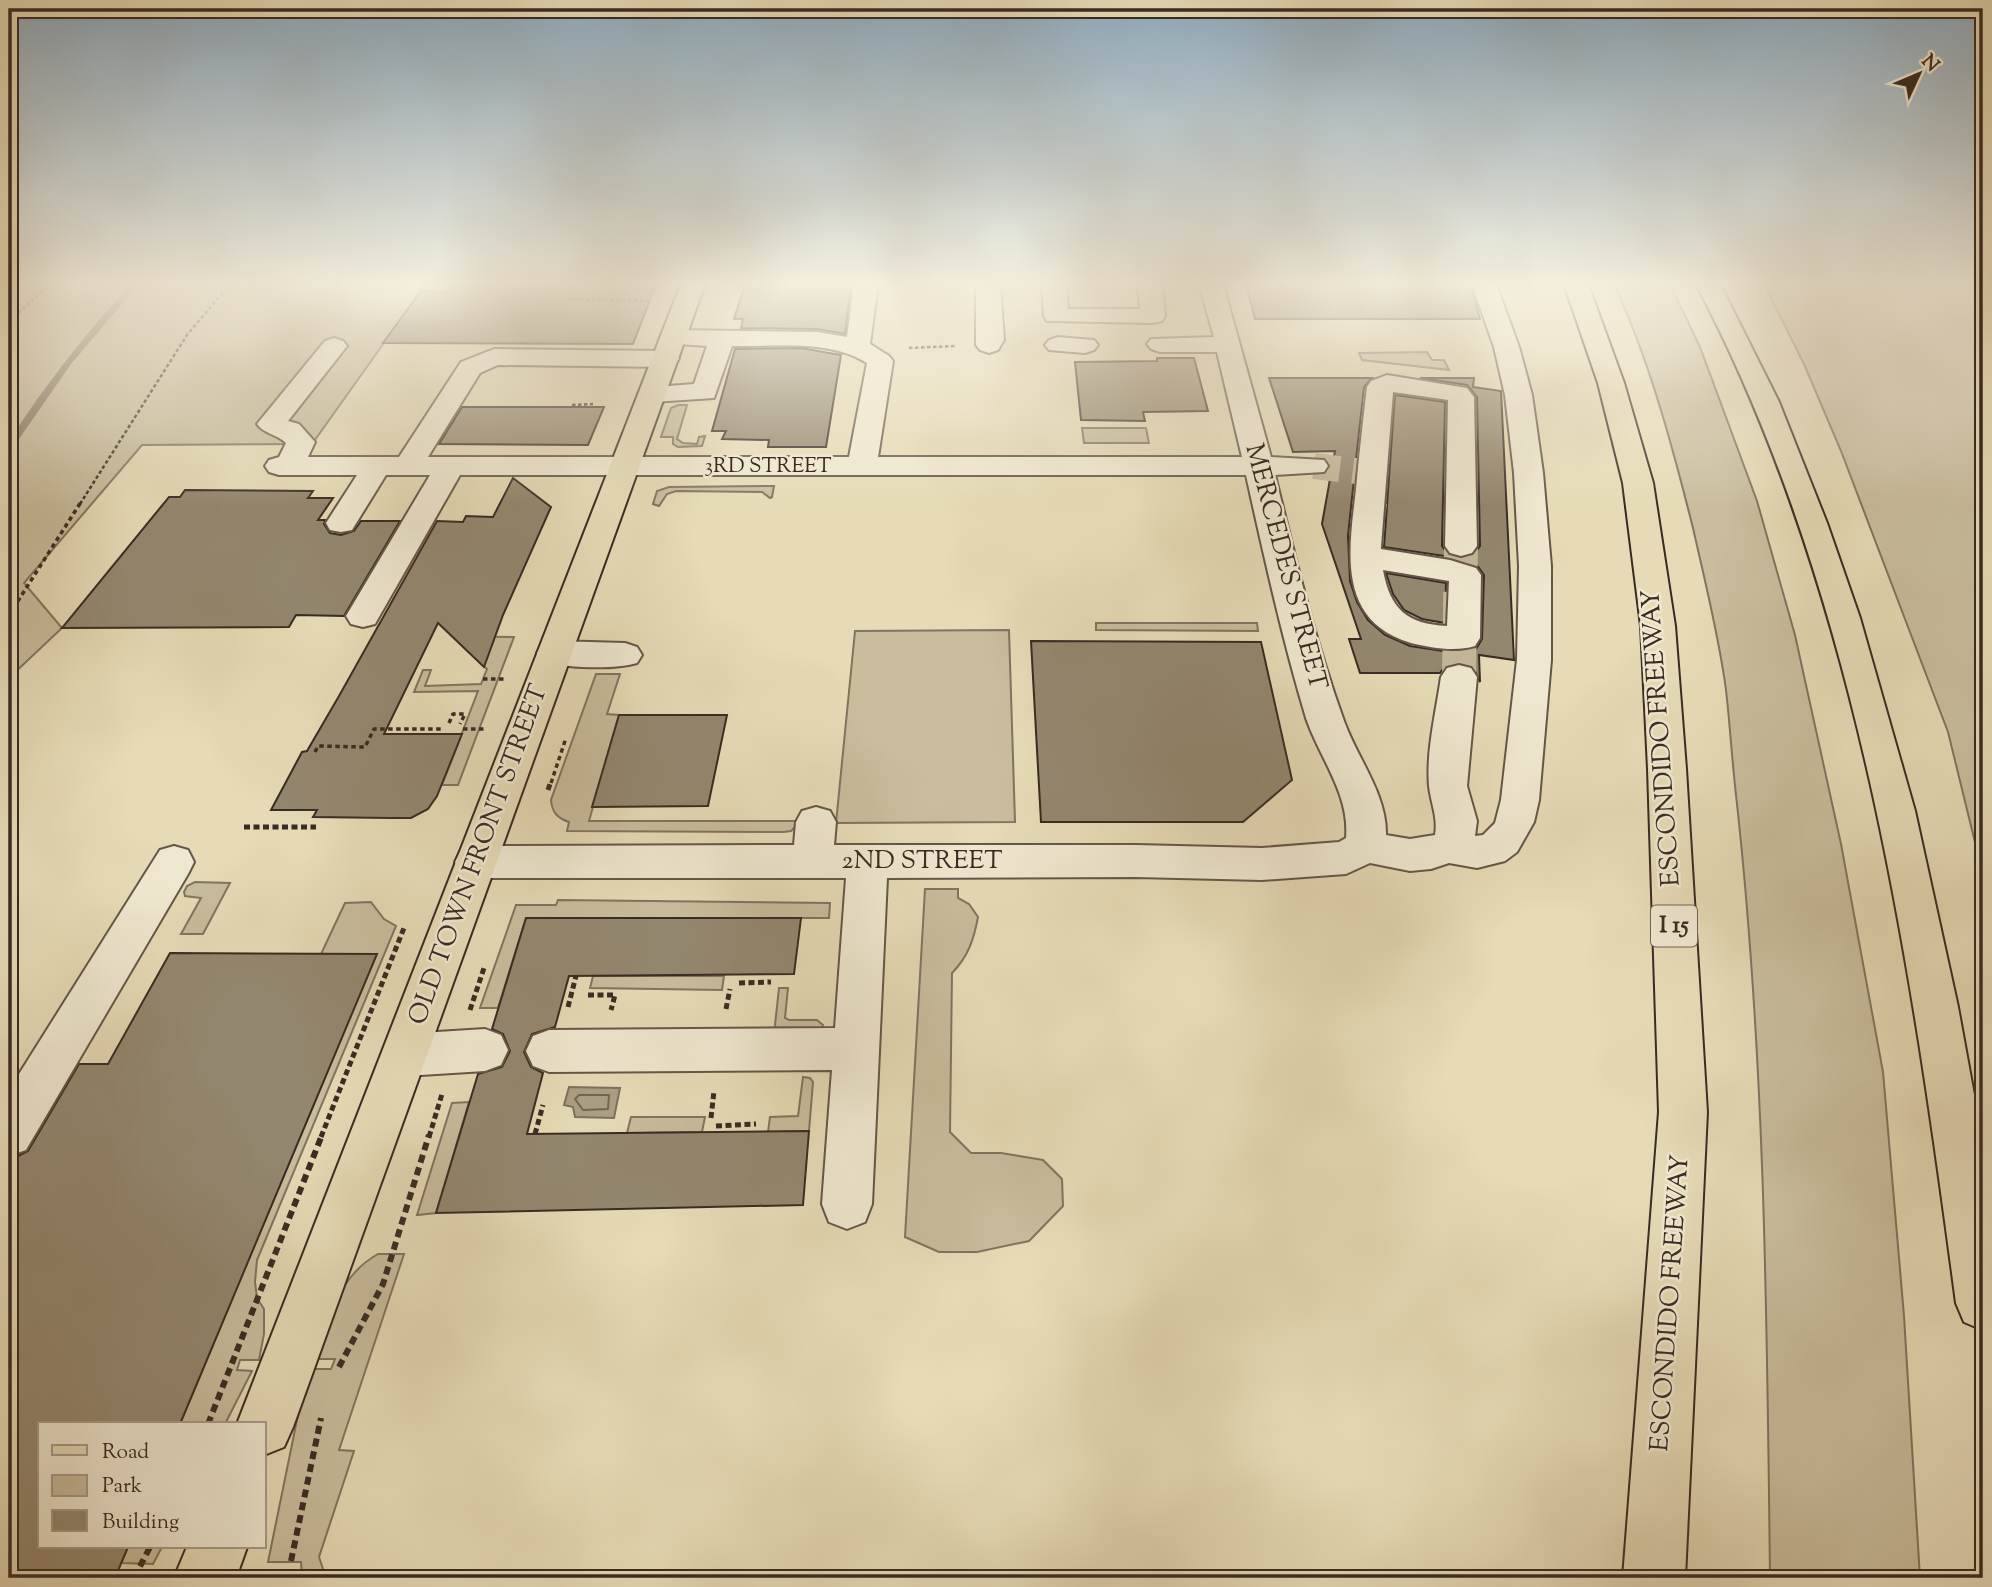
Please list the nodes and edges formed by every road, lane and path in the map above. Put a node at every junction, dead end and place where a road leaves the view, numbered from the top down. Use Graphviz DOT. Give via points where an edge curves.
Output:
graph roads {
  1 [pos="172,358"];
  2 [pos="324,358"];
  3 [pos="492,358"];
  4 [pos="666,358"];
  5 [pos="716,358"];
  6 [pos="875,358"];
  7 [pos="1231,358"];
  8 [pos="1508,358"];
  9 [pos="1602,358"];
  10 [pos="1745,358"];
  11 [pos="653,394"];
  12 [pos="593,404"];
  13 [pos="572,405"];
  14 [pos="377,466"];
  15 [pos="408,466"];
  16 [pos="450,466"];
  17 [pos="626,466"];
  18 [pos="1257,466"];
  19 [pos="1314,466"];
  20 [pos="862,467"];
  21 [pos="341,523"];
  22 [pos="1365,557"];
  23 [pos="1456,558"];
  24 [pos="9,615"];
  25 [pos="363,616"];
  26 [pos="554,653"];
  27 [pos="625,654"];
  28 [pos="1459,677"];
  29 [pos="483,679"];
  30 [pos="506,679"];
  31 [pos="449,723"];
  32 [pos="441,729"];
  33 [pos="487,729"];
  34 [pos="315,752"];
  35 [pos="816,822"];
  36 [pos="244,827"];
  37 [pos="316,827"];
  38 [pos="1365,846"];
  39 [pos="1449,846"];
  40 [pos="174,862"];
  41 [pos="475,862"];
  42 [pos="812,862"];
  43 [pos="867,862"];
  44 [pos="404,928"];
  45 [pos="489,952"];
  46 [pos="576,976"];
  47 [pos="771,982"];
  48 [pos="739,983"];
  49 [pos="568,1007"];
  50 [pos="855,1049"];
  51 [pos="471,1051"];
  52 [pos="549,1051"];
  53 [pos="405,1055"];
  54 [pos="543,1105"];
  55 [pos="756,1125"];
  56 [pos="716,1126"];
  57 [pos="9,1133"];
  58 [pos="535,1134"];
  59 [pos="847,1204"];
  60 [pos="1983,1303"];
  61 [pos="334,1379"];
  62 [pos="322,1415"];
  63 [pos="209,1422"];
  64 [pos="266,1422"];
  65 [pos="149,1548"];
  66 [pos="217,1548"];
  67 [pos="291,1561"];
  68 [pos="134,1578"];
  69 [pos="205,1578"];
  70 [pos="1654,1578"];
  1 -- 24 [label="path"];
  2 -- 14 [label="street, 3RD STREET" via="271,424 289,430 301,442 284,466"];
  3 -- 15 [label="street" via="470,368"];
  4 -- 11 [label="main road, OLD TOWN FRONT STREET"];
  5 -- 11 [label="street" via="705,392"];
  6 -- 20 [label="street" via="880,361"];
  7 -- 18 [label="street, MERCEDES STREET"];
  8 -- 39 [label="street" via="1524,433 1533,549 1534,661 1518,812 1504,840 1489,850 1468,854"];
  9 -- 70 [label="main road, ESCONDIDO FREEWAY / I 15" via="1637,483 1658,626 1683,1112"];
  10 -- 60 [label="main road" via="1795,476 1865,689 1914,896 1959,1136"];
  11 -- 17 [label="main road, OLD TOWN FRONT STREET"];
  12 -- 13 [label="path"];
  14 -- 15 [label="street, 3RD STREET"];
  14 -- 21 [label="street"];
  15 -- 16 [label="street, 3RD STREET"];
  16 -- 17 [label="street, 3RD STREET"];
  16 -- 25 [label="street"];
  17 -- 20 [label="street, 3RD STREET"];
  17 -- 26 [label="main road, OLD TOWN FRONT STREET"];
  18 -- 19 [label="street, 3RD STREET"];
  18 -- 20 [label="street, 3RD STREET"];
  18 -- 38 [label="street, MERCEDES STREET" via="1326,723 1364,810"];
  22 -- 23 [label="street"];
  22 -- 23 [label="street" via="1366,578 1384,615 1407,632 1463,638 1465,575"];
  22 -- 23 [label="street" via="1380,387 1387,383 1461,397"];
  26 -- 27 [label="street"];
  26 -- 41 [label="main road, OLD TOWN FRONT STREET"];
  28 -- 39 [label="street" via="1448,786 1457,821 1454,844"];
  29 -- 30 [label="path"];
  31 -- 33 [label="path" via="453,714 465,714 462,727"];
  32 -- 34 [label="path" via="374,729 365,747 318,746"];
  35 -- 42 [label="street"];
  36 -- 37 [label="path"];
  38 -- 39 [label="street" via="1414,857"];
  38 -- 43 [label="street, 2ND STREET" via="1346,858 1262,864"];
  40 -- 57 [label="street"];
  41 -- 42 [label="street, 2ND STREET"];
  41 -- 53 [label="main road, OLD TOWN FRONT STREET"];
  42 -- 43 [label="street, 2ND STREET"];
  43 -- 50 [label="street"];
  44 -- 63 [label="path"];
  45 -- 51 [label="path"];
  46 -- 49 [label="path"];
  47 -- 48 [label="path"];
  50 -- 52 [label="street"];
  50 -- 59 [label="street"];
  51 -- 53 [label="street"];
  51 -- 61 [label="path" via="383,1284"];
  53 -- 64 [label="main road, OLD TOWN FRONT STREET"];
  54 -- 58 [label="path"];
  55 -- 56 [label="path"];
  62 -- 67 [label="path"];
  65 -- 68 [label="path"];
  66 -- 69 [label="main road"];
}
